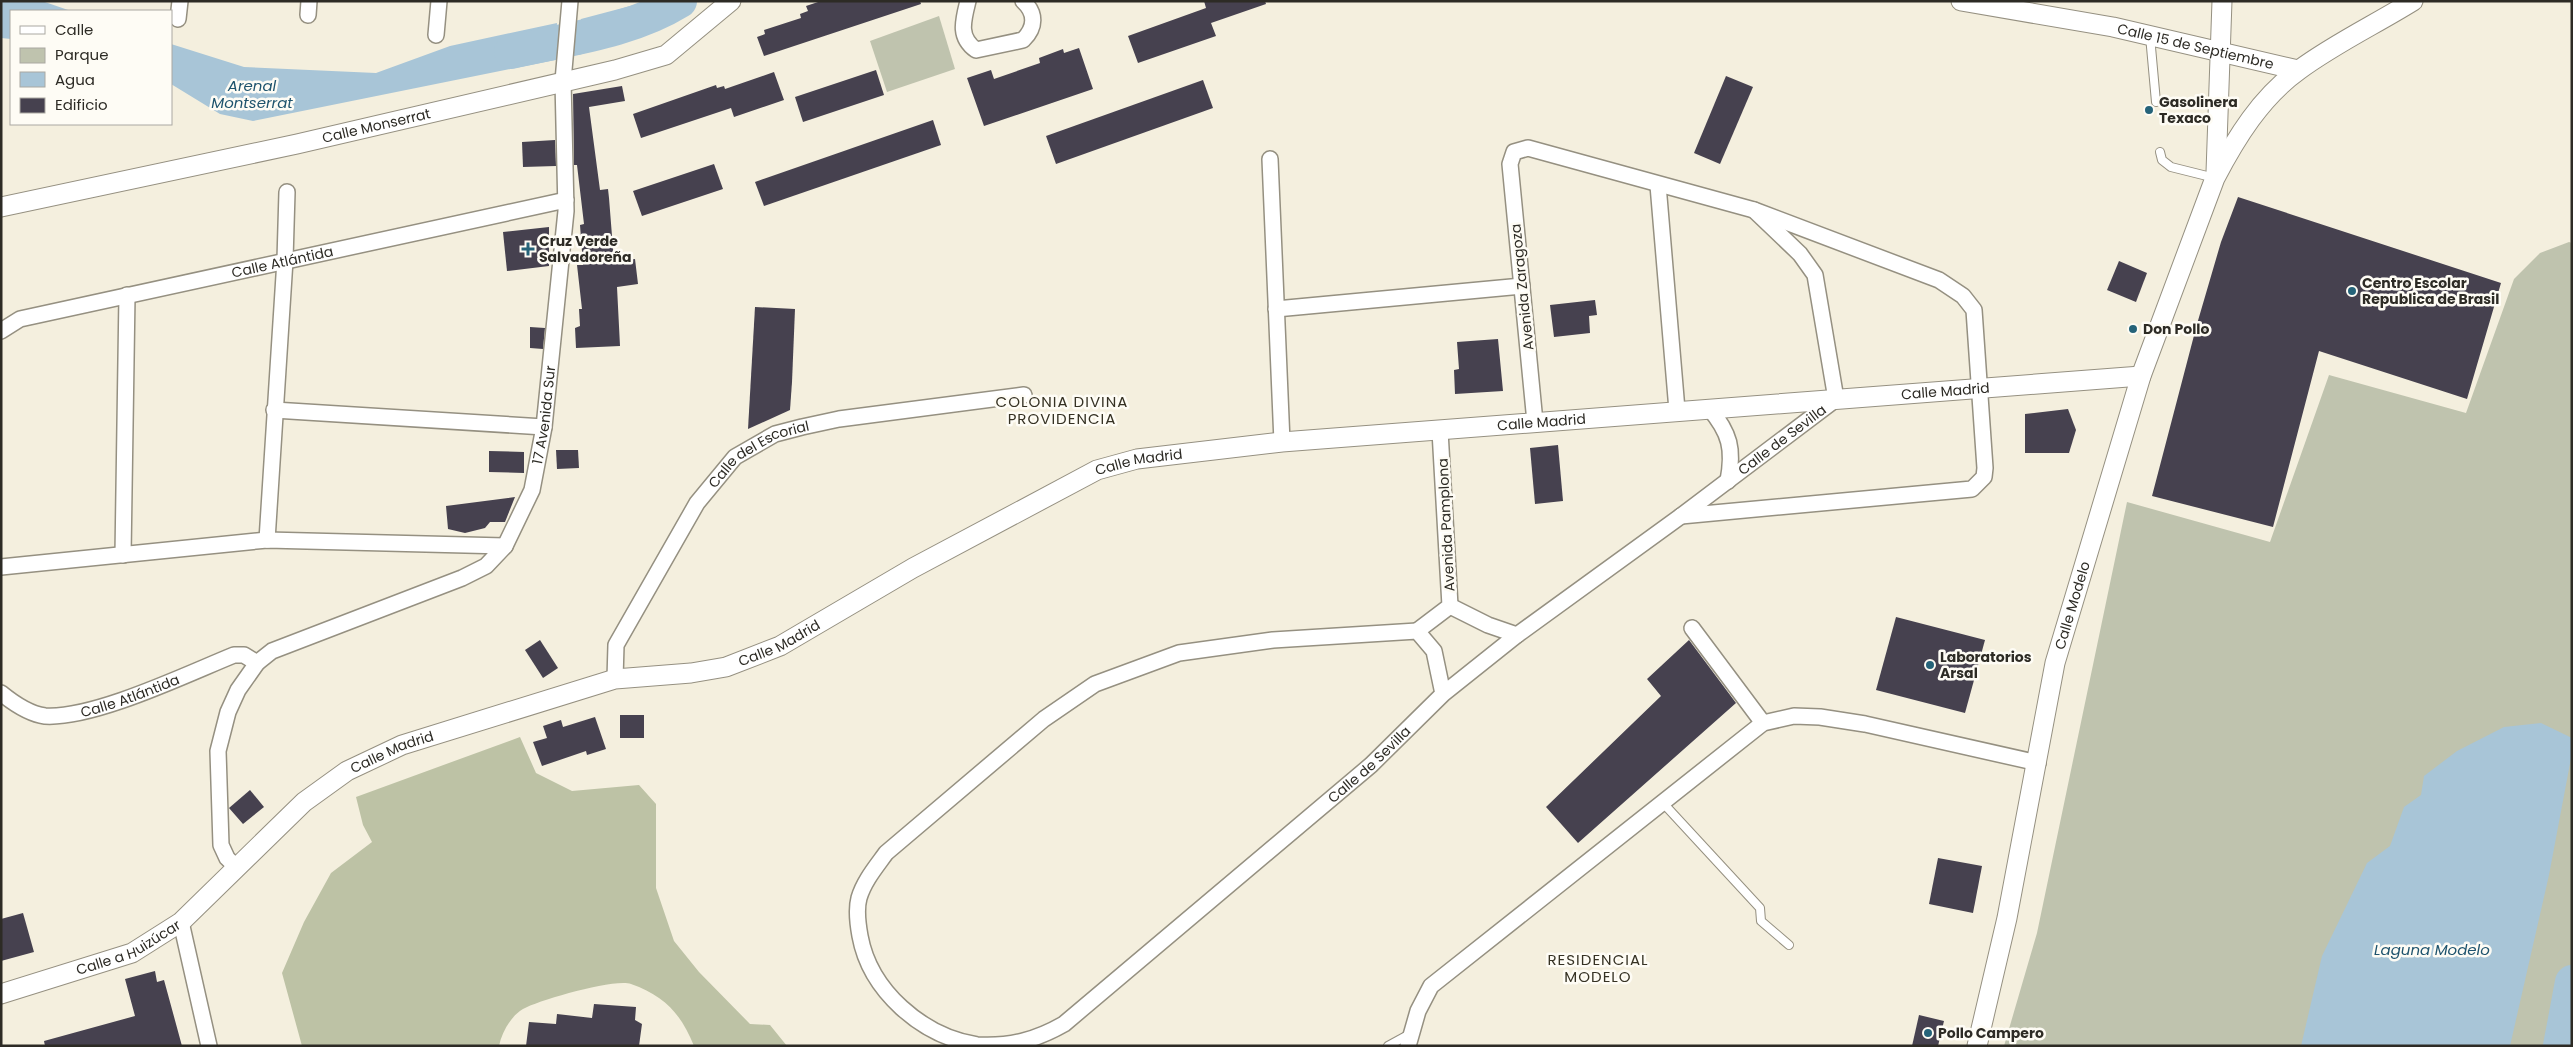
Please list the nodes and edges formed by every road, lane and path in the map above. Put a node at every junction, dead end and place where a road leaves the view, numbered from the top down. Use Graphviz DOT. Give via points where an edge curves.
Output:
graph roads {
  1 [pos="180,1"];
  2 [pos="439,1"];
  3 [pos="570,1"];
  4 [pos="731,1"];
  5 [pos="968,1"];
  6 [pos="1023,1"];
  7 [pos="1961,1"];
  8 [pos="2222,1"];
  9 [pos="2413,1"];
  10 [pos="178,19"];
  11 [pos="436,35"];
  12 [pos="2150,36"];
  13 [pos="2219,52"];
  14 [pos="2298,70"];
  15 [pos="563,81"];
  16 [pos="2156,102"];
  17 [pos="2160,152"];
  18 [pos="1270,160"];
  19 [pos="2215,178"];
  20 [pos="1658,185"];
  21 [pos="287,192"];
  22 [pos="566,200"];
  23 [pos="1,207"];
  24 [pos="1754,210"];
  25 [pos="285,260"];
  26 [pos="1522,286"];
  27 [pos="127,295"];
  28 [pos="1276,309"];
  29 [pos="1,331"];
  30 [pos="2141,376"];
  31 [pos="1980,388"];
  32 [pos="1024,395"];
  33 [pos="1836,399"];
  34 [pos="1709,408"];
  35 [pos="274,410"];
  36 [pos="1677,410"];
  37 [pos="1535,422"];
  38 [pos="544,427"];
  39 [pos="1440,431"];
  40 [pos="1282,442"];
  41 [pos="1728,481"];
  42 [pos="1681,516"];
  43 [pos="267,540"];
  44 [pos="505,546"];
  45 [pos="123,555"];
  46 [pos="1,567"];
  47 [pos="1450,606"];
  48 [pos="1692,628"];
  49 [pos="1416,631"];
  50 [pos="1517,635"];
  51 [pos="257,662"];
  52 [pos="615,679"];
  53 [pos="1,693"];
  54 [pos="1443,694"];
  55 [pos="1762,723"];
  56 [pos="2038,763"];
  57 [pos="1663,803"];
  58 [pos="236,867"];
  59 [pos="181,922"];
  60 [pos="1789,945"];
  61 [pos="1,994"];
  62 [pos="1409,1040"];
  63 [pos="1011,1045"];
  64 [pos="209,1046"];
  65 [pos="1388,1046"];
  66 [pos="1977,1046"];
  1 -- 10 [label="street"];
  2 -- 11 [label="street"];
  3 -- 15 [label="street, 17 Avenida Sur"];
  4 -- 15 [label="street, Calle Monserrat" via="666,55"];
  5 -- 6 [label="street" via="963,35 976,50 1023,40 1028,35 1032,29 1033,14"];
  7 -- 12 [label="street, Calle 15 de Septiembre"];
  8 -- 13 [label="street, Calle Modelo"];
  9 -- 14 [label="street"];
  12 -- 13 [label="street, Calle 15 de Septiembre"];
  12 -- 16 [label="lane"];
  13 -- 14 [label="street, Calle 15 de Septiembre"];
  13 -- 19 [label="street, Calle Modelo"];
  14 -- 19 [label="street, Calle Modelo" via="2250,120"];
  15 -- 22 [label="street, 17 Avenida Sur"];
  15 -- 23 [label="street, Calle Monserrat" via="278,148"];
  17 -- 19 [label="lane" via="2162,160 2171,168"];
  18 -- 28 [label="street"];
  19 -- 30 [label="street, Calle Modelo"];
  20 -- 24 [label="street"];
  20 -- 26 [label="street, Avenida Zaragoza" via="1528,148 1514,152 1510,164"];
  20 -- 36 [label="street"];
  21 -- 25 [label="street"];
  22 -- 25 [label="street, Calle Atlántida"];
  22 -- 38 [label="street, 17 Avenida Sur"];
  24 -- 31 [label="street" via="1939,280 1963,296 1974,310"];
  24 -- 33 [label="street" via="1800,254 1815,275"];
  25 -- 27 [label="street, Calle Atlántida"];
  25 -- 35 [label="street"];
  26 -- 28 [label="street"];
  26 -- 37 [label="street, Avenida Zaragoza"];
  27 -- 29 [label="street, Calle Atlántida" via="20,319"];
  27 -- 45 [label="street"];
  28 -- 40 [label="street"];
  30 -- 31 [label="street, Calle Madrid"];
  30 -- 56 [label="street, Calle Modelo" via="2055,663"];
  31 -- 33 [label="street, Calle Madrid"];
  31 -- 42 [label="street" via="1984,477 1972,489"];
  32 -- 52 [label="street, Calle del Escorial" via="829,420 776,434 735,457 697,503 616,645"];
  33 -- 34 [label="street, Calle Madrid"];
  33 -- 41 [label="street, Calle de Sevilla"];
  34 -- 36 [label="street, Calle Madrid"];
  34 -- 41 [label="street, Calle de Sevilla" via="1722,423 1729,441"];
  35 -- 38 [label="street"];
  35 -- 43 [label="street"];
  36 -- 37 [label="street, Calle Madrid"];
  37 -- 39 [label="street, Calle Madrid"];
  38 -- 44 [label="street, 17 Avenida Sur" via="532,490"];
  39 -- 40 [label="street, Calle Madrid"];
  39 -- 47 [label="street, Avenida Pamplona"];
  40 -- 52 [label="street, Calle Madrid" via="1137,459 1097,470 913,568 780,646 726,667"];
  41 -- 42 [label="street, Calle de Sevilla"];
  42 -- 50 [label="street, Calle de Sevilla"];
  43 -- 44 [label="street"];
  43 -- 45 [label="street"];
  44 -- 51 [label="street, 17 Avenida Sur" via="486,566 462,578 272,651"];
  45 -- 46 [label="street"];
  47 -- 49 [label="street, Avenida Pamplona"];
  47 -- 50 [label="street" via="1479,622"];
  48 -- 55 [label="street"];
  49 -- 54 [label="street" via="1434,651"];
  49 -- 63 [label="street, Calle de Sevilla" via="1272,640 1179,653 1095,684 1044,720 886,853 868,877 858,899 858,926 864,956 882,988 909,1014 948,1038 978,1045"];
  50 -- 54 [label="street, Calle de Sevilla"];
  51 -- 53 [label="street, Calle Atlántida" via="244,655 234,655 110,704 72,714 44,716 13,703"];
  51 -- 58 [label="street" via="231,705 218,751 221,845"];
  52 -- 58 [label="street, Calle Madrid" via="402,745 374,758 347,772 304,802"];
  54 -- 63 [label="street, Calle de Sevilla" via="1371,764 1084,1008 1038,1039"];
  55 -- 56 [label="street" via="1794,716 1829,719 1932,738"];
  55 -- 57 [label="street"];
  56 -- 66 [label="street, Calle Modelo"];
  57 -- 60 [label="lane" via="1760,908 1761,921"];
  57 -- 62 [label="street" via="1432,986 1418,1011"];
  58 -- 59 [label="street, Calle a Huizúcar"];
  59 -- 61 [label="street, Calle a Huizúcar" via="132,953"];
  59 -- 64 [label="street"];
  62 -- 65 [label="lane"];
}
